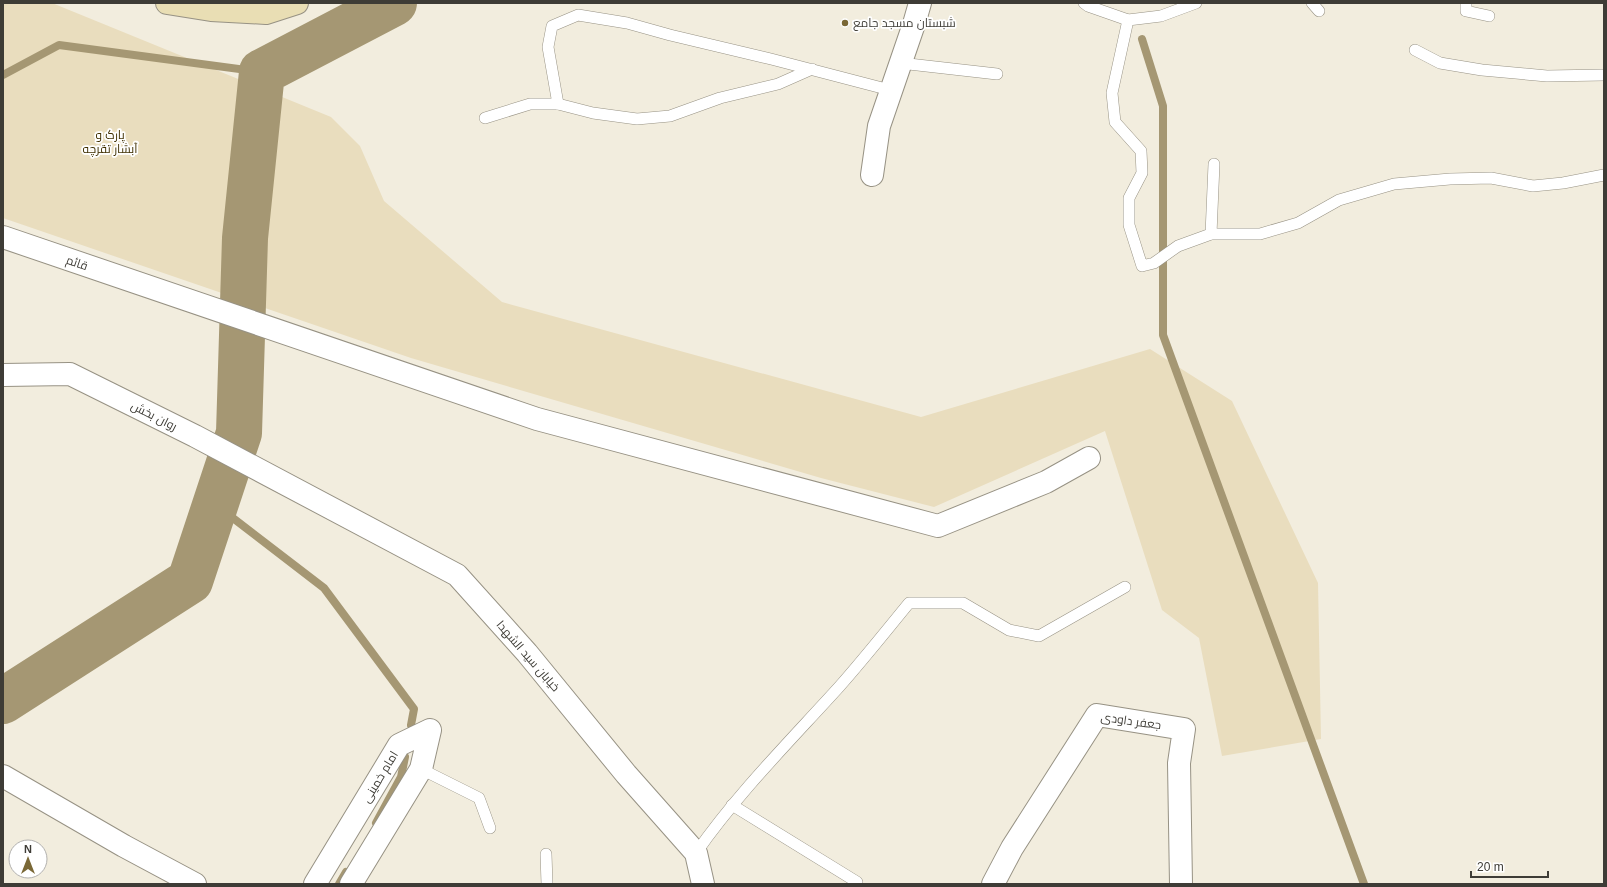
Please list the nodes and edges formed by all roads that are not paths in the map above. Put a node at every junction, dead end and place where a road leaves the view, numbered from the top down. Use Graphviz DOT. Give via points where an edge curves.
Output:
graph roads {
  1 [pos="167,3"];
  2 [pos="297,3"];
  3 [pos="920,3"];
  4 [pos="1084,3"];
  5 [pos="1196,3"];
  6 [pos="1466,3"];
  7 [pos="1489,16"];
  8 [pos="1128,20"];
  9 [pos="1414,50"];
  10 [pos="900,63"];
  11 [pos="812,69"];
  12 [pos="997,74"];
  13 [pos="1604,75"];
  14 [pos="890,90"];
  15 [pos="558,104"];
  16 [pos="485,118"];
  17 [pos="1214,164"];
  18 [pos="872,175"];
  19 [pos="1604,175"];
  20 [pos="1211,234"];
  21 [pos="3,237"];
  22 [pos="3,375"];
  23 [pos="1089,458"];
  24 [pos="297,490"];
  25 [pos="1125,587"];
  26 [pos="421,769"];
  27 [pos="3,776"];
  28 [pos="732,805"];
  29 [pos="490,828"];
  30 [pos="696,853"];
  31 [pos="546,854"];
  32 [pos="195,884"];
  33 [pos="315,884"];
  34 [pos="351,884"];
  35 [pos="547,884"];
  36 [pos="703,884"];
  37 [pos="855,884"];
  38 [pos="993,884"];
  39 [pos="1181,884"];
  1 -- 2 [label="main road" via="211,10 266,13"];
  3 -- 10 [label="street"];
  4 -- 8 [label="lane"];
  5 -- 8 [label="lane" via="1161,16"];
  6 -- 7 [label="lane" via="1466,11"];
  8 -- 20 [label="lane" via="1112,93 1115,122 1140,151 1142,173 1129,198 1129,225 1142,266 1154,263 1178,246"];
  9 -- 13 [label="lane" via="1440,63 1482,70 1547,76"];
  10 -- 12 [label="lane"];
  10 -- 14 [label="street"];
  11 -- 14 [label="lane"];
  11 -- 15 [label="lane" via="778,84 720,98 670,116 638,119 593,113"];
  11 -- 15 [label="lane" via="627,23 578,15 552,26 548,48"];
  14 -- 18 [label="street" via="879,126"];
  15 -- 16 [label="lane" via="530,104"];
  17 -- 20 [label="lane"];
  19 -- 20 [label="lane" via="1533,186 1491,178 1394,184 1339,200 1298,223 1260,234"];
  21 -- 23 [label="street, قائم" via="537,419 938,526 1046,482"];
  22 -- 24 [label="street, روان بخش" via="70,374"];
  24 -- 30 [label="street, خیابان سید الشهدا" via="457,575 527,653 626,774"];
  25 -- 28 [label="lane" via="1039,636 1009,630 963,603 909,603 839,686"];
  26 -- 29 [label="lane" via="479,798"];
  26 -- 33 [label="street, امام خمینی" via="430,730 399,745"];
  26 -- 34 [label="street, امام خمینی"];
  27 -- 32 [label="street"];
  28 -- 30 [label="lane"];
  28 -- 37 [label="lane" via="857,882"];
  30 -- 36 [label="street, خیابان سید الشهدا"];
  31 -- 35 [label="lane"];
  38 -- 39 [label="street, جعفر داودی" via="1012,848 1097,715 1184,729 1179,763"];
}
